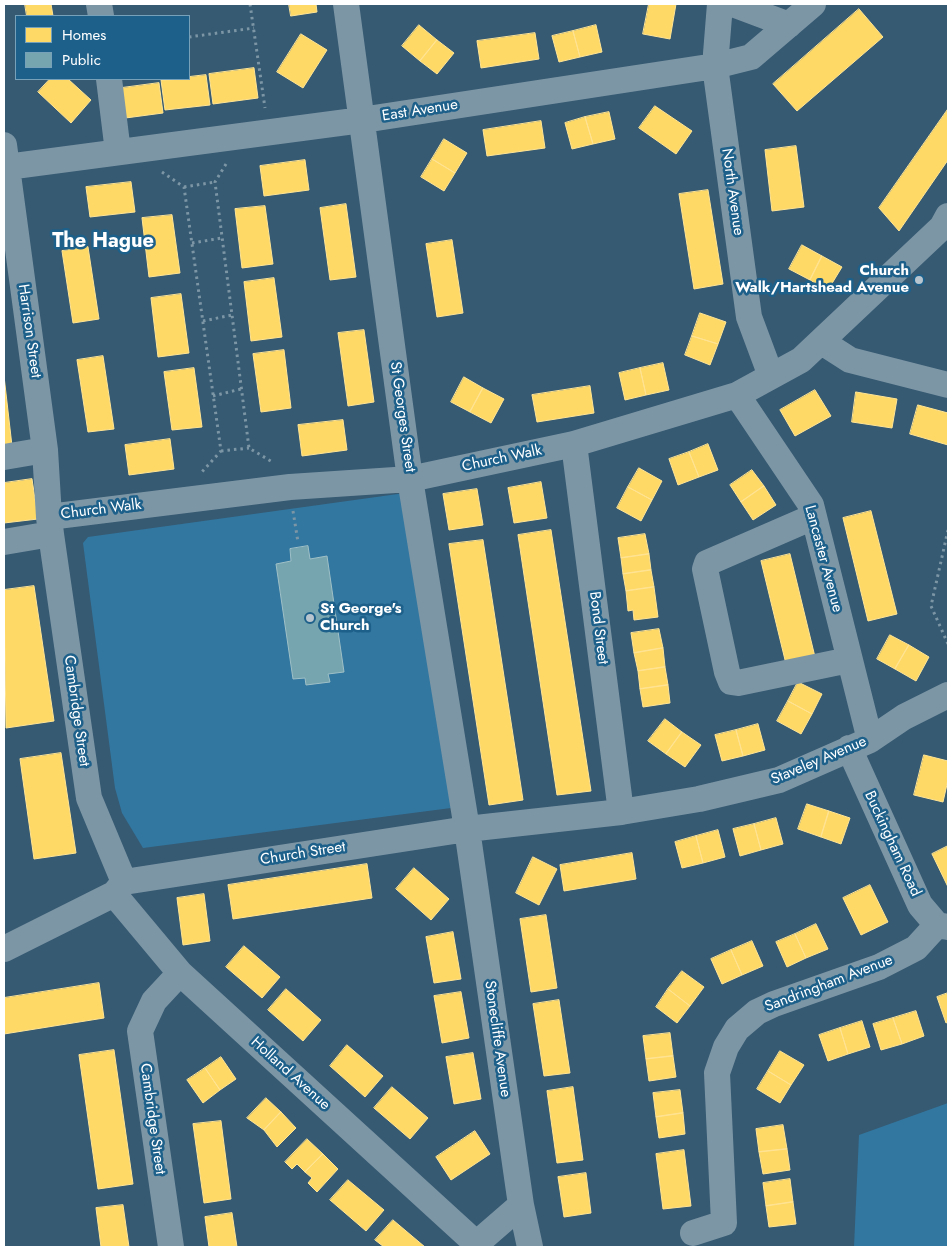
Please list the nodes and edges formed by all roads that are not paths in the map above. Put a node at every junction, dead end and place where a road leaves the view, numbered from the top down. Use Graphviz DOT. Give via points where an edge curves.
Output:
graph roads {
  1 [pos="346,4"];
  2 [pos="720,4"];
  3 [pos="733,4"];
  4 [pos="813,4"];
  5 [pos="789,26"];
  6 [pos="715,66"];
  7 [pos="109,80"];
  8 [pos="362,120"];
  9 [pos="118,152"];
  10 [pos="5,156"];
  11 [pos="948,216"];
  12 [pos="15,312"];
  13 [pos="822,342"];
  14 [pos="771,376"];
  15 [pos="948,385"];
  16 [pos="737,395"];
  17 [pos="574,444"];
  18 [pos="45,450"];
  19 [pos="4,457"];
  20 [pos="410,479"];
  21 [pos="814,518"];
  22 [pos="50,526"];
  23 [pos="4,542"];
  24 [pos="850,660"];
  25 [pos="948,695"];
  26 [pos="859,744"];
  27 [pos="621,812"];
  28 [pos="467,830"];
  29 [pos="119,888"];
  30 [pos="943,926"];
  31 [pos="4,949"];
  32 [pos="180,973"];
  33 [pos="521,1205"];
  34 [pos="693,1233"];
  35 [pos="478,1245"];
  36 [pos="171,1247"];
  37 [pos="530,1247"];
  1 -- 8 [label="street, St Georges Street"];
  2 -- 6 [label="street, North Avenue"];
  3 -- 5 [label="street"];
  4 -- 5 [label="street, East Avenue"];
  5 -- 6 [label="street, East Avenue" via="751,57"];
  6 -- 8 [label="street, East Avenue"];
  6 -- 14 [label="street, North Avenue" via="749,317"];
  7 -- 9 [label="street"];
  8 -- 9 [label="street, East Avenue"];
  8 -- 20 [label="street, St Georges Street"];
  9 -- 10 [label="street, East Avenue"];
  10 -- 12 [label="street, Harrison Street"];
  11 -- 13 [label="street, Church Walk" via="942,227"];
  12 -- 18 [label="street, Harrison Street"];
  13 -- 14 [label="street, Church Walk" via="801,360"];
  13 -- 15 [label="street" via="850,360"];
  14 -- 16 [label="street, Church Walk"];
  16 -- 17 [label="street, Church Walk"];
  16 -- 21 [label="street, Lancaster Avenue" via="810,506"];
  17 -- 20 [label="street, Church Walk"];
  17 -- 27 [label="street, Bond Street"];
  18 -- 19 [label="street"];
  18 -- 22 [label="street, Harrison Street"];
  20 -- 22 [label="street, Church Walk" via="290,487 198,498"];
  20 -- 28 [label="street, St Georges Street"];
  21 -- 24 [label="street, Lancaster Avenue"];
  21 -- 24 [label="street" via="707,563 705,569 727,672 731,682 738,683"];
  22 -- 23 [label="street, Church Walk"];
  22 -- 29 [label="street, Cambridge Street" via="89,798"];
  24 -- 26 [label="street, Lancaster Avenue"];
  25 -- 26 [label="street, Staveley Avenue"];
  26 -- 27 [label="street, Staveley Avenue" via="779,780 699,799"];
  26 -- 30 [label="street, Buckingham Road" via="920,905"];
  27 -- 28 [label="street, Church Street"];
  28 -- 29 [label="street, Church Street"];
  28 -- 33 [label="street, Stonecliffe Avenue"];
  29 -- 31 [label="street, Church Street"];
  29 -- 32 [label="street, Holland Avenue"];
  30 -- 34 [label="street, Sandringham Avenue" via="916,948 879,967 774,1004 757,1012 737,1029 716,1072 724,1223"];
  32 -- 35 [label="street, Holland Avenue"];
  32 -- 36 [label="street, Cambridge Street" via="154,1001 140,1031"];
  33 -- 35 [label="street, Holland Avenue"];
  33 -- 37 [label="street, Stonecliffe Avenue"];
}
